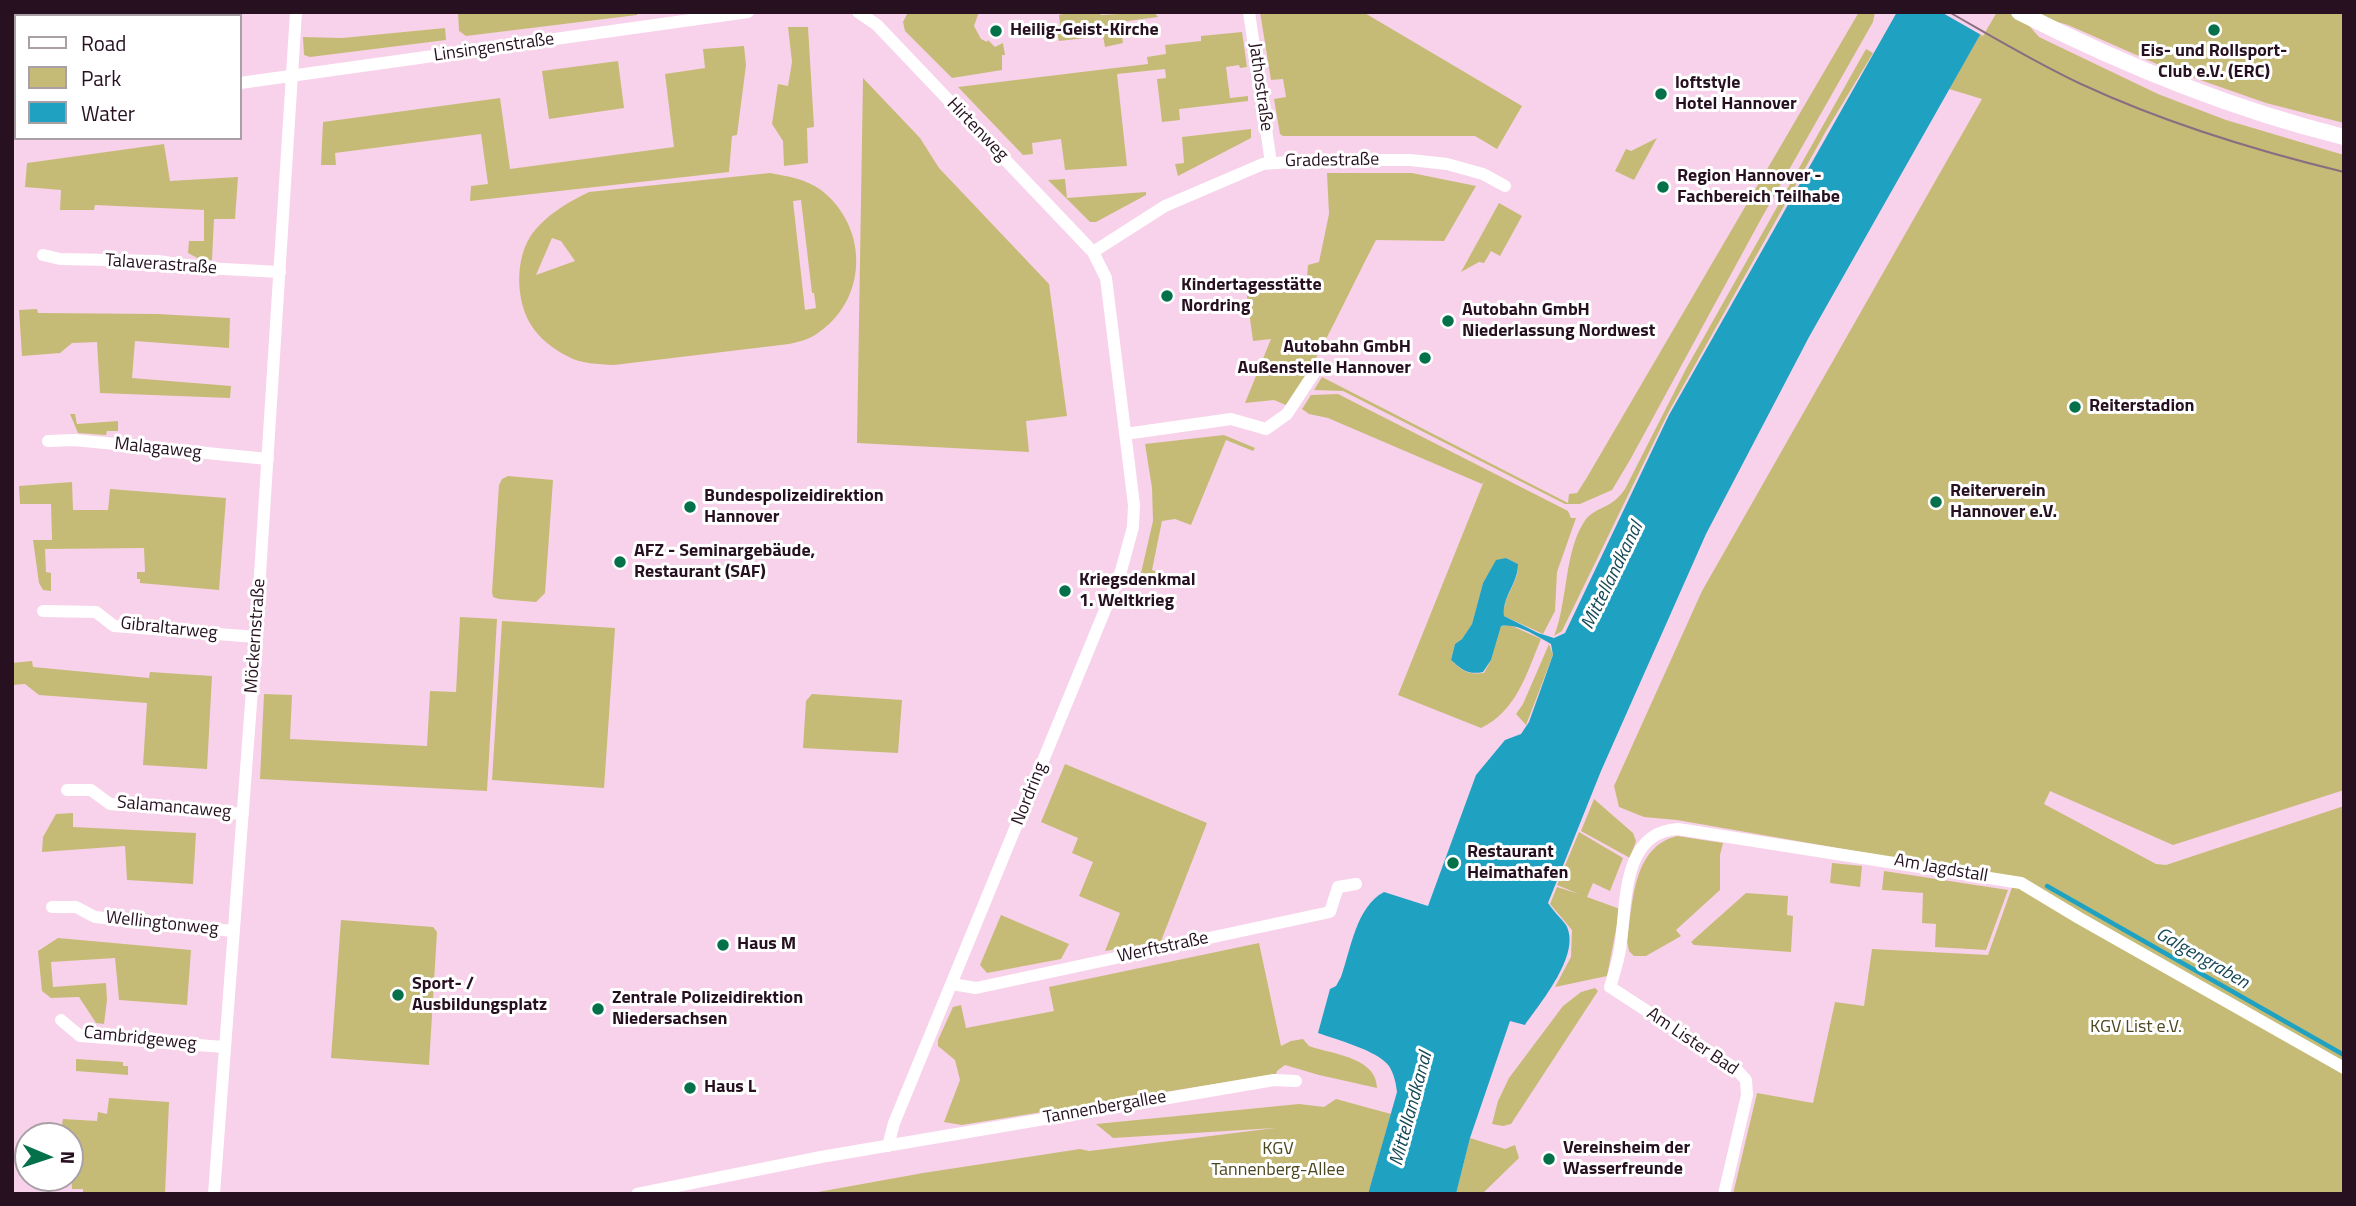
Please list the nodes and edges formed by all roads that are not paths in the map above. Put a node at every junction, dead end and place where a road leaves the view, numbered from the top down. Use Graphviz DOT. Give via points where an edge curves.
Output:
graph roads {
  1 [pos="296,12"];
  2 [pos="748,12"];
  3 [pos="858,12"];
  4 [pos="1249,12"];
  5 [pos="2019,12"];
  6 [pos="290,77"];
  7 [pos="242,83"];
  8 [pos="2344,137"];
  9 [pos="1271,163"];
  10 [pos="1504,186"];
  11 [pos="1093,252"];
  12 [pos="43,255"];
  13 [pos="280,272"];
  14 [pos="1314,373"];
  15 [pos="1125,434"];
  16 [pos="48,442"];
  17 [pos="268,460"];
  18 [pos="43,611"];
  19 [pos="256,638"];
  20 [pos="67,790"];
  21 [pos="243,814"];
  22 [pos="1356,884"];
  23 [pos="52,906"];
  24 [pos="233,931"];
  25 [pos="952,984"];
  26 [pos="1610,987"];
  27 [pos="61,1020"];
  28 [pos="224,1047"];
  29 [pos="2344,1068"];
  30 [pos="1296,1082"];
  31 [pos="888,1146"];
  32 [pos="214,1194"];
  33 [pos="637,1194"];
  34 [pos="1724,1194"];
  1 -- 6 [label="street, Möckernstraße"];
  2 -- 6 [label="street, Linsingenstraße"];
  3 -- 11 [label="street, Hirtenweg" via="877,25"];
  4 -- 9 [label="street, Jathostraße"];
  5 -- 8 [label="street" via="2162,80"];
  6 -- 7 [label="street, Linsingenstraße"];
  6 -- 13 [label="street, Möckernstraße"];
  9 -- 10 [label="street, Gradestraße" via="1410,160 1447,164 1483,174"];
  9 -- 11 [label="street, Gradestraße" via="1165,206"];
  11 -- 15 [label="street, Nordring" via="1106,278"];
  12 -- 13 [label="street, Talaverastraße"];
  13 -- 17 [label="street, Möckernstraße"];
  14 -- 15 [label="street" via="1287,414 1266,429 1231,419"];
  15 -- 25 [label="street, Nordring" via="1133,505 1128,551"];
  16 -- 17 [label="street, Malagaweg" via="74,440"];
  17 -- 19 [label="street, Möckernstraße"];
  18 -- 19 [label="street, Gibraltarweg" via="96,612 114,626"];
  19 -- 21 [label="street, Möckernstraße"];
  20 -- 21 [label="street, Salamancaweg" via="91,790 110,804"];
  21 -- 24 [label="street, Möckernstraße"];
  22 -- 25 [label="street, Werftstraße" via="1338,887 1331,912 976,988"];
  23 -- 24 [label="street, Wellingtonweg" via="76,907 95,917"];
  24 -- 28 [label="street, Möckernstraße"];
  25 -- 31 [label="street, Nordring"];
  26 -- 29 [label="street, Am Jagdstall" via="1637,854 1662,830 1678,829 2021,883"];
  26 -- 34 [label="street, Am Lister Bad" via="1746,1080 1747,1095"];
  27 -- 28 [label="street, Cambridgeweg" via="80,1036"];
  28 -- 32 [label="street, Möckernstraße"];
  30 -- 31 [label="street, Tannenbergallee" via="1274,1080"];
  31 -- 33 [label="street"];
}
